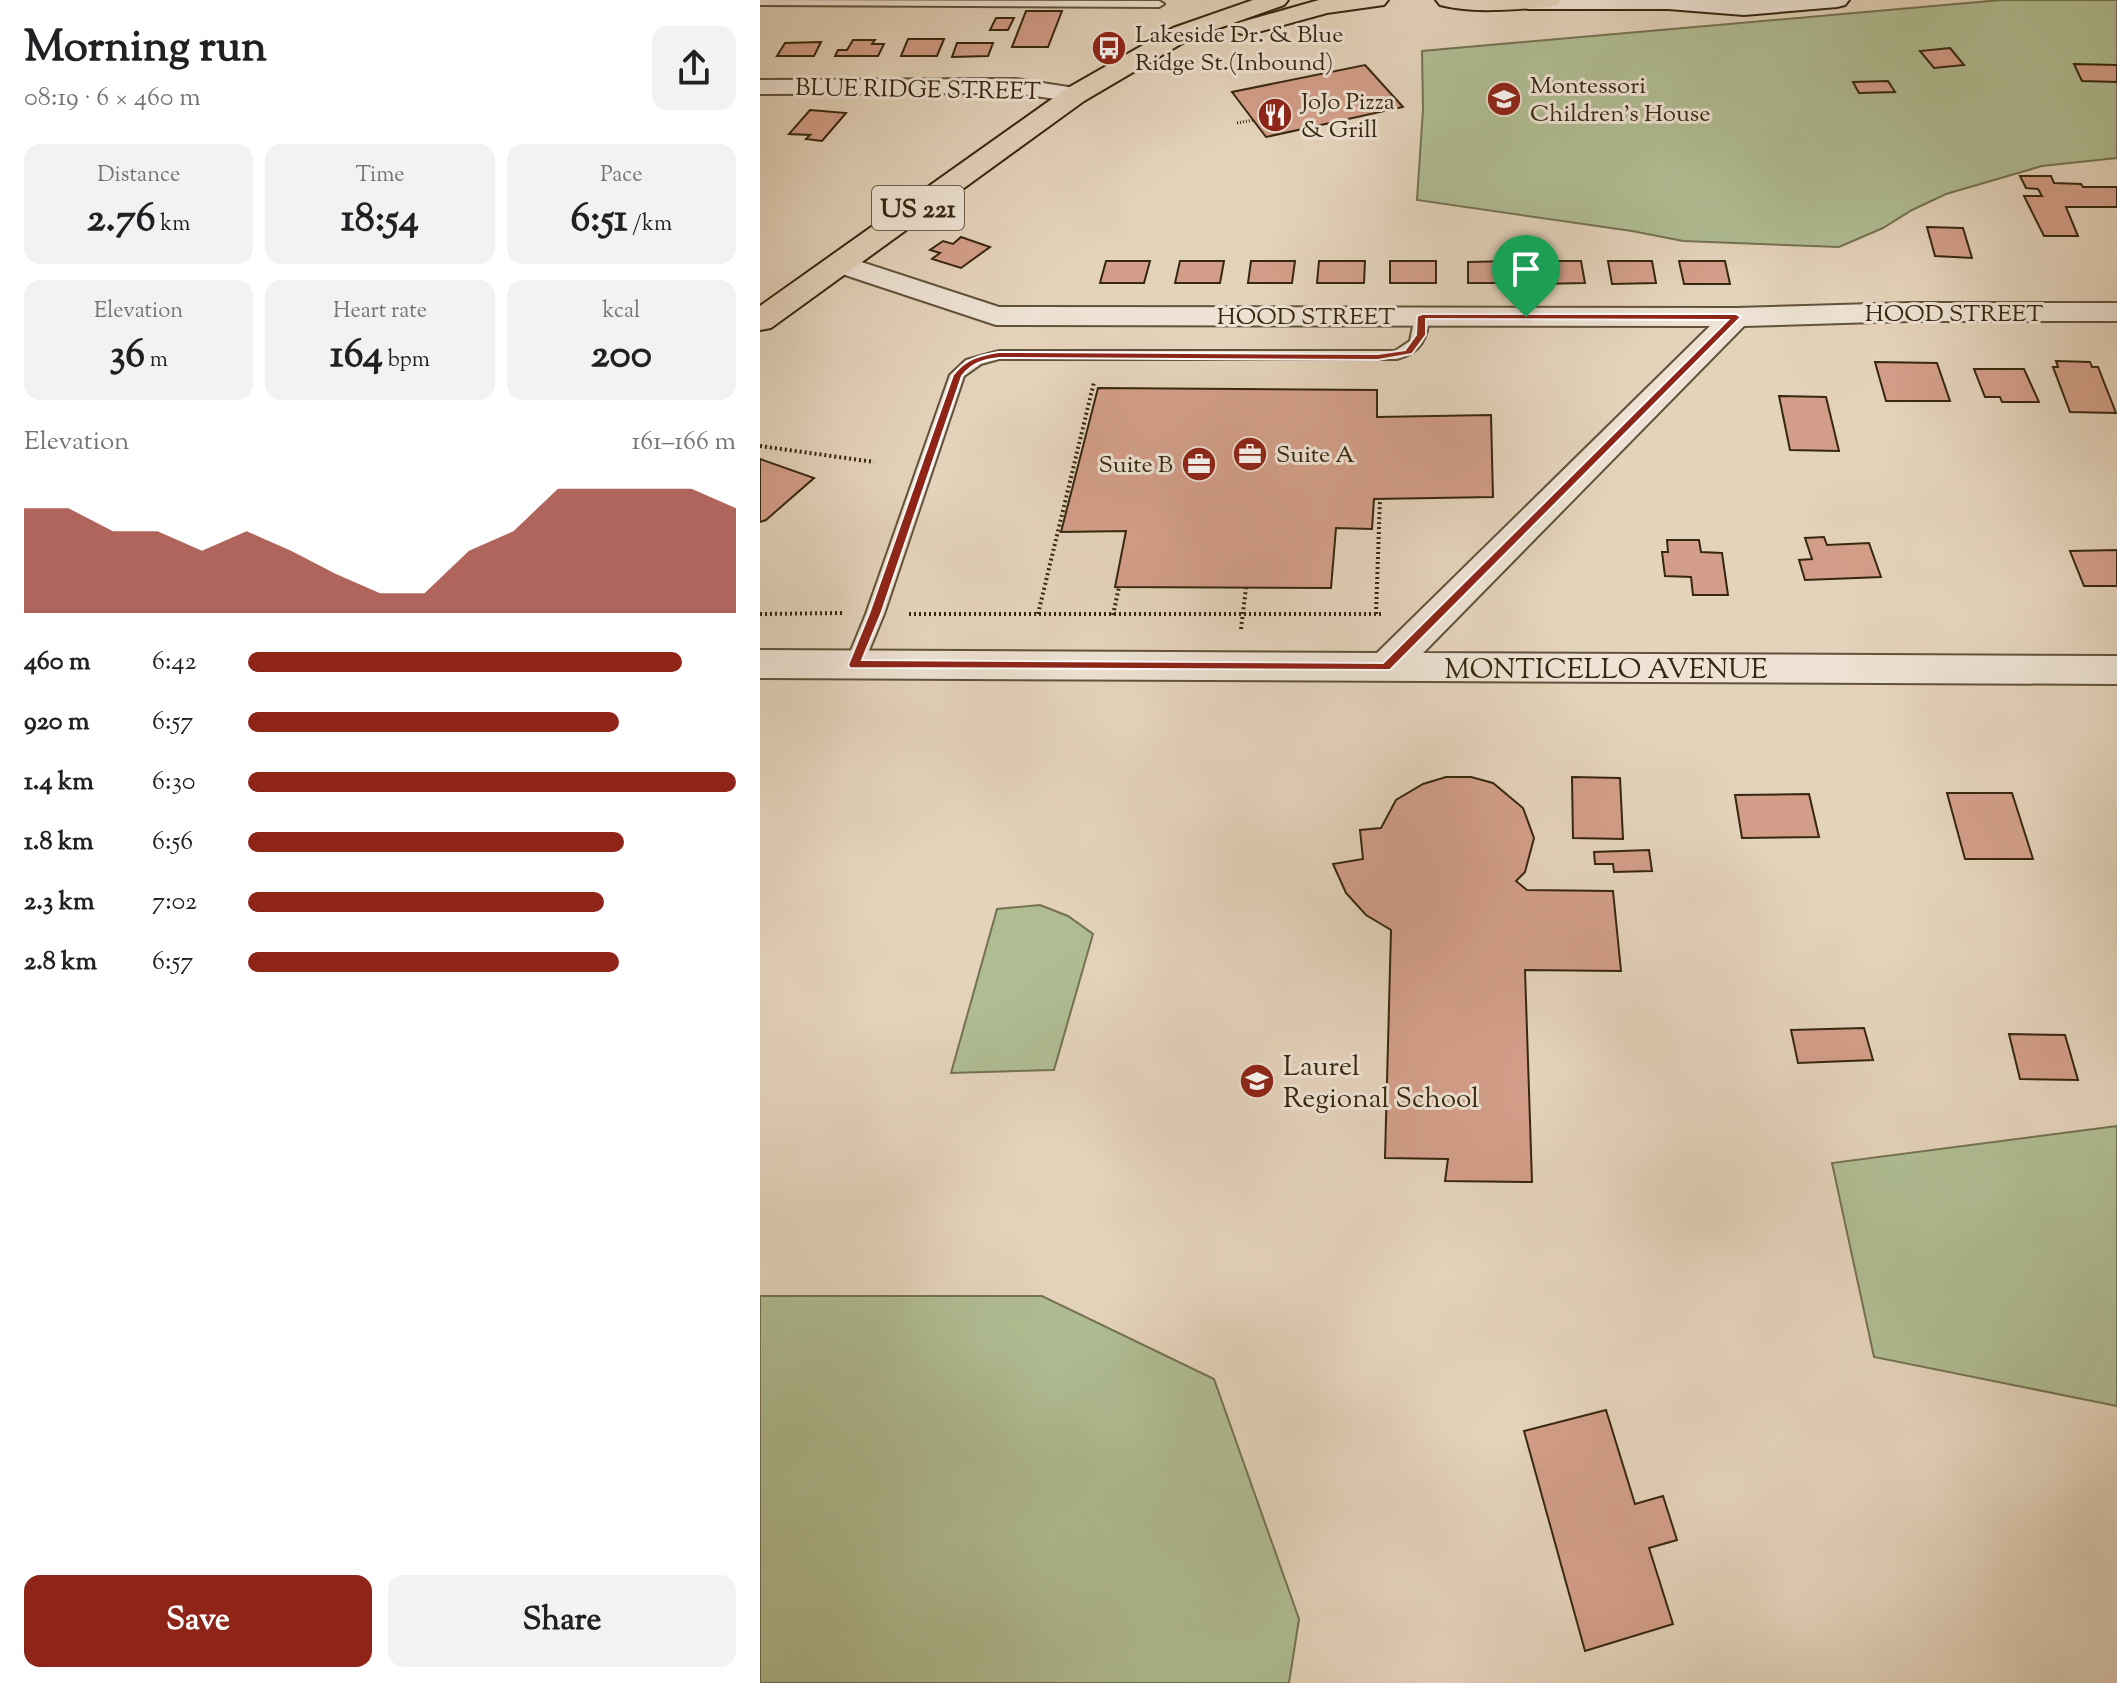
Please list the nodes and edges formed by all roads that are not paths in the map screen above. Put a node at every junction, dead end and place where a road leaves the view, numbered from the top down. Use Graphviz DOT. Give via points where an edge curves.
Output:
graph roads {
  1 [pos="1276,0"];
  2 [pos="1376,0"];
  3 [pos="1420,0"];
  4 [pos="1837,0"];
  5 [pos="1452,1"];
  6 [pos="1539,1"];
  7 [pos="760,2"];
  8 [pos="1159,4"];
  9 [pos="1119,70"];
  10 [pos="760,87"];
  11 [pos="1075,95"];
  12 [pos="840,264"];
  13 [pos="2117,312"];
  14 [pos="764,315"];
  15 [pos="1422,316"];
  16 [pos="1736,317"];
  17 [pos="760,664"];
  18 [pos="854,665"];
  19 [pos="1386,667"];
  20 [pos="2117,670"];
  1 -- 9 [label="main road, US 221" via="1182,33"];
  2 -- 9 [label="main road" via="1300,11"];
  3 -- 5 [label="main road"];
  4 -- 6 [label="main road" via="1744,8"];
  5 -- 6 [label="main road"];
  7 -- 8 [label="lane"];
  9 -- 11 [label="main road, US 221"];
  10 -- 11 [label="street, BLUE RIDGE STREET" via="1016,86"];
  11 -- 12 [label="main road, US 221"];
  12 -- 14 [label="main road, US 221"];
  12 -- 15 [label="street, HOOD STREET" via="996,316"];
  13 -- 16 [label="street, HOOD STREET"];
  15 -- 16 [label="street, HOOD STREET"];
  15 -- 18 [label="lane" via="1417,343 1397,355 999,355 965,366 957,375"];
  16 -- 19 [label="street"];
  17 -- 18 [label="street, MONTICELLO AVENUE"];
  18 -- 19 [label="street, MONTICELLO AVENUE"];
  19 -- 20 [label="street, MONTICELLO AVENUE"];
}
